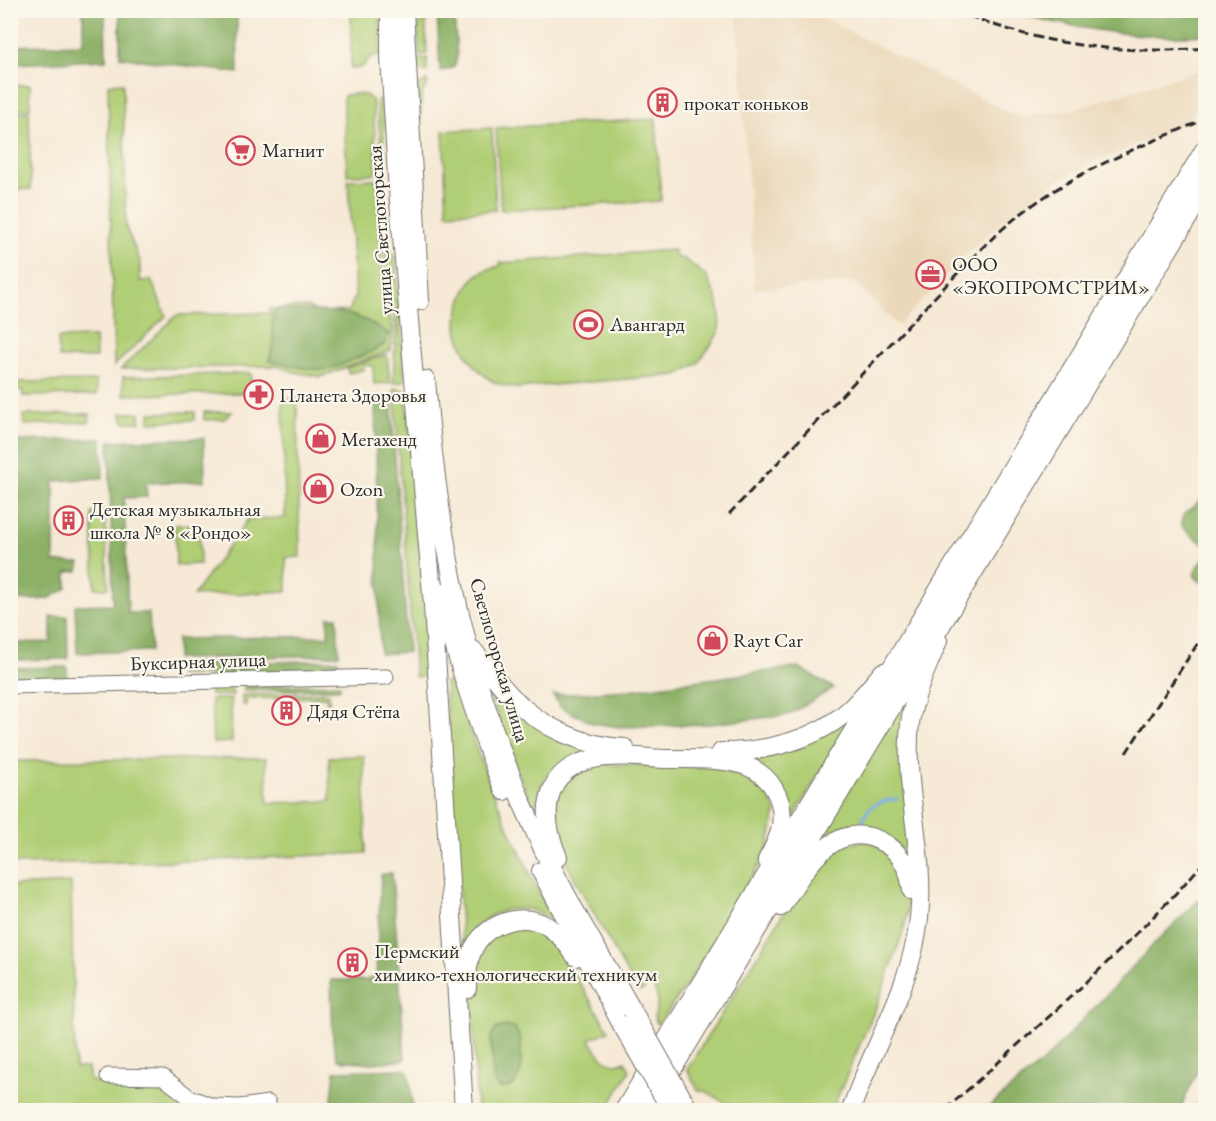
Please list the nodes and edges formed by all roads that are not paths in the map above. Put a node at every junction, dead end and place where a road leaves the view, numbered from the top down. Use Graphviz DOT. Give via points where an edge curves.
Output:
graph roads {
  1 [pos="390,10"];
  2 [pos="404,10"];
  3 [pos="1206,150"];
  4 [pos="1199,178"];
  5 [pos="419,294"];
  6 [pos="418,445"];
  7 [pos="956,597"];
  8 [pos="468,644"];
  9 [pos="904,648"];
  10 [pos="386,677"];
  11 [pos="10,686"];
  12 [pos="603,960"];
  13 [pos="729,975"];
  14 [pos="691,1003"];
  15 [pos="627,1018"];
  16 [pos="666,1044"];
  17 [pos="108,1076"];
  18 [pos="268,1102"];
  19 [pos="464,1110"];
  20 [pos="474,1110"];
  21 [pos="616,1110"];
  22 [pos="626,1110"];
  23 [pos="646,1110"];
  24 [pos="671,1110"];
  25 [pos="689,1110"];
  26 [pos="840,1110"];
  27 [pos="850,1110"];
  1 -- 6 [label="main road, улица Светлогорская" via="397,177"];
  2 -- 5 [label="main road, улица Светлогорская"];
  3 -- 4 [label="highway"];
  4 -- 7 [label="highway" via="1098,364"];
  4 -- 9 [label="highway"];
  5 -- 8 [label="main road, Светлогорская улица" via="432,448 452,575"];
  6 -- 15 [label="main road, Светлогорская улица" via="440,589 484,741 548,886"];
  6 -- 19 [label="main road" via="433,606"];
  7 -- 13 [label="highway"];
  7 -- 27 [label="main road" via="918,690 910,723 909,772 920,886 916,940 900,992"];
  8 -- 9 [label="main road" via="512,698 564,734 618,748 722,753 771,748 820,729 852,708"];
  8 -- 12 [label="main road, Светлогорская улица" via="495,735 520,797"];
  9 -- 14 [label="highway"];
  10 -- 11 [label="street, Буксирная улица"];
  12 -- 14 [label="main road" via="550,837 547,804 559,779 579,764 604,758 709,760 753,768 770,783 778,797 780,831 716,944"];
  12 -- 15 [label="main road, Светлогорская улица"];
  13 -- 23 [label="highway"];
  13 -- 26 [label="main road" via="806,867 824,849 846,838 862,836 880,841 900,856 910,874 913,896 907,947"];
  14 -- 16 [label="highway"];
  15 -- 20 [label="main road" via="548,926 522,919 488,930 478,940 468,964"];
  15 -- 24 [label="main road, bridge"];
  15 -- 25 [label="main road, bridge"];
  16 -- 21 [label="main road"];
  16 -- 22 [label="highway"];
  17 -- 18 [label="street" via="163,1077 189,1097 212,1106"];
}
